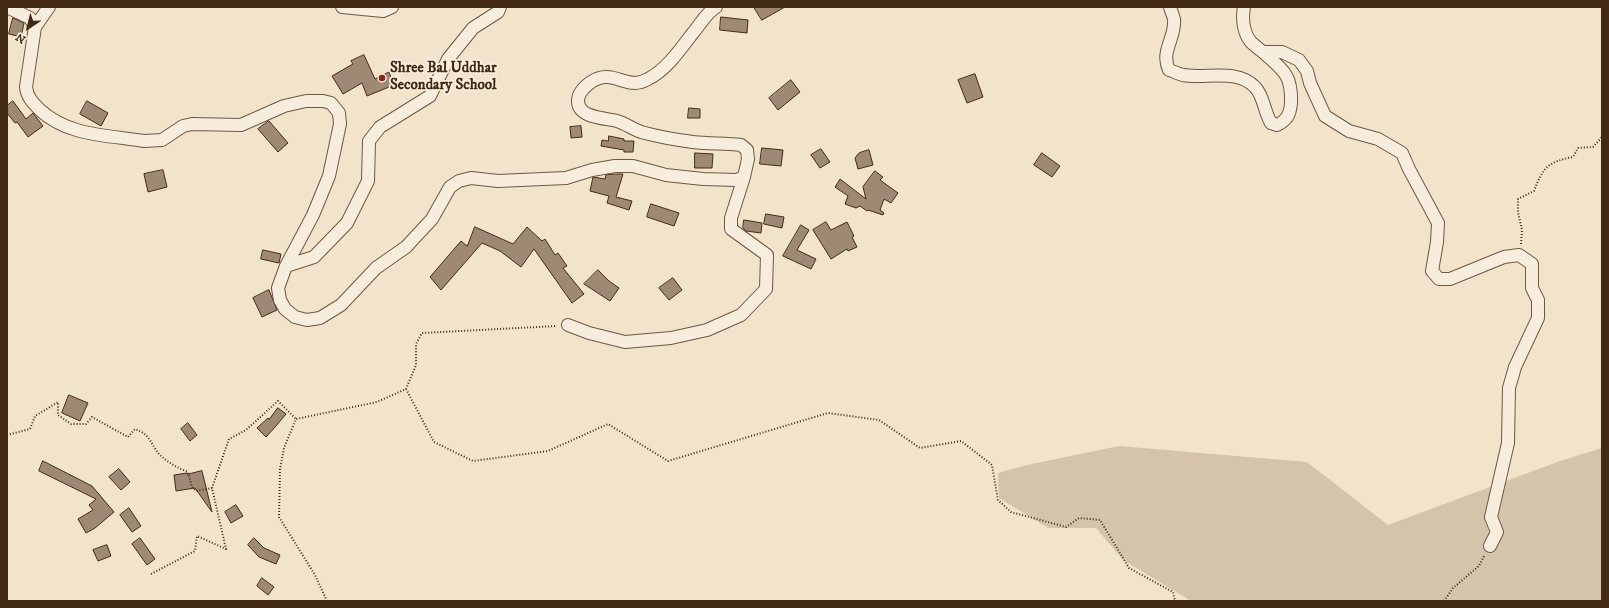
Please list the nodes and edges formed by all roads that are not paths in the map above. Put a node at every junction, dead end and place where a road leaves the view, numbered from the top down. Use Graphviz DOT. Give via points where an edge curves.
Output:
graph roads {
  1 [pos="7,7"];
  2 [pos="49,7"];
  3 [pos="342,7"];
  4 [pos="392,7"];
  5 [pos="500,7"];
  6 [pos="716,7"];
  7 [pos="1170,7"];
  8 [pos="1244,7"];
  9 [pos="35,27"];
  10 [pos="1263,52"];
  11 [pos="744,177"];
  12 [pos="286,266"];
  13 [pos="568,325"];
  14 [pos="1490,546"];
  1 -- 9 [label="street" via="30,18"];
  2 -- 9 [label="street"];
  3 -- 4 [label="street" via="384,11"];
  5 -- 12 [label="street" via="498,12 473,28 448,59 430,96 380,127 369,141 368,181 347,223 314,257"];
  6 -- 11 [label="street" via="662,70 647,80 633,84 612,76 603,76 582,90 578,96 578,106 584,113 620,122 644,133 693,142 741,145 747,150 748,158"];
  7 -- 10 [label="street" via="1174,19 1165,61 1169,70 1183,75 1243,79 1255,87 1271,124 1277,125 1286,121 1291,91 1287,75"];
  8 -- 10 [label="street" via="1242,16 1245,29 1251,42"];
  9 -- 12 [label="street" via="27,95 49,119 74,130 153,141 162,140 183,126 241,124 284,106 306,101 331,103 339,113 340,124 329,176 313,215"];
  10 -- 14 [label="street" via="1282,52 1299,60 1307,71 1325,116 1349,131 1378,139 1402,153 1438,223 1432,270 1439,279 1450,280 1504,257 1519,256 1532,264 1532,288 1538,300 1538,318 1515,366 1509,388 1508,443 1491,516 1497,532"];
  11 -- 12 [label="street" via="736,180 703,179 666,175 633,166 615,166 566,178 498,181 471,178 459,181 450,187 432,219 406,247 376,268 341,304 320,318 307,320 295,317 285,309 278,288"];
  11 -- 13 [label="street" via="731,218 731,229 767,255 766,289 741,315 707,330 671,338 625,342"];
}
